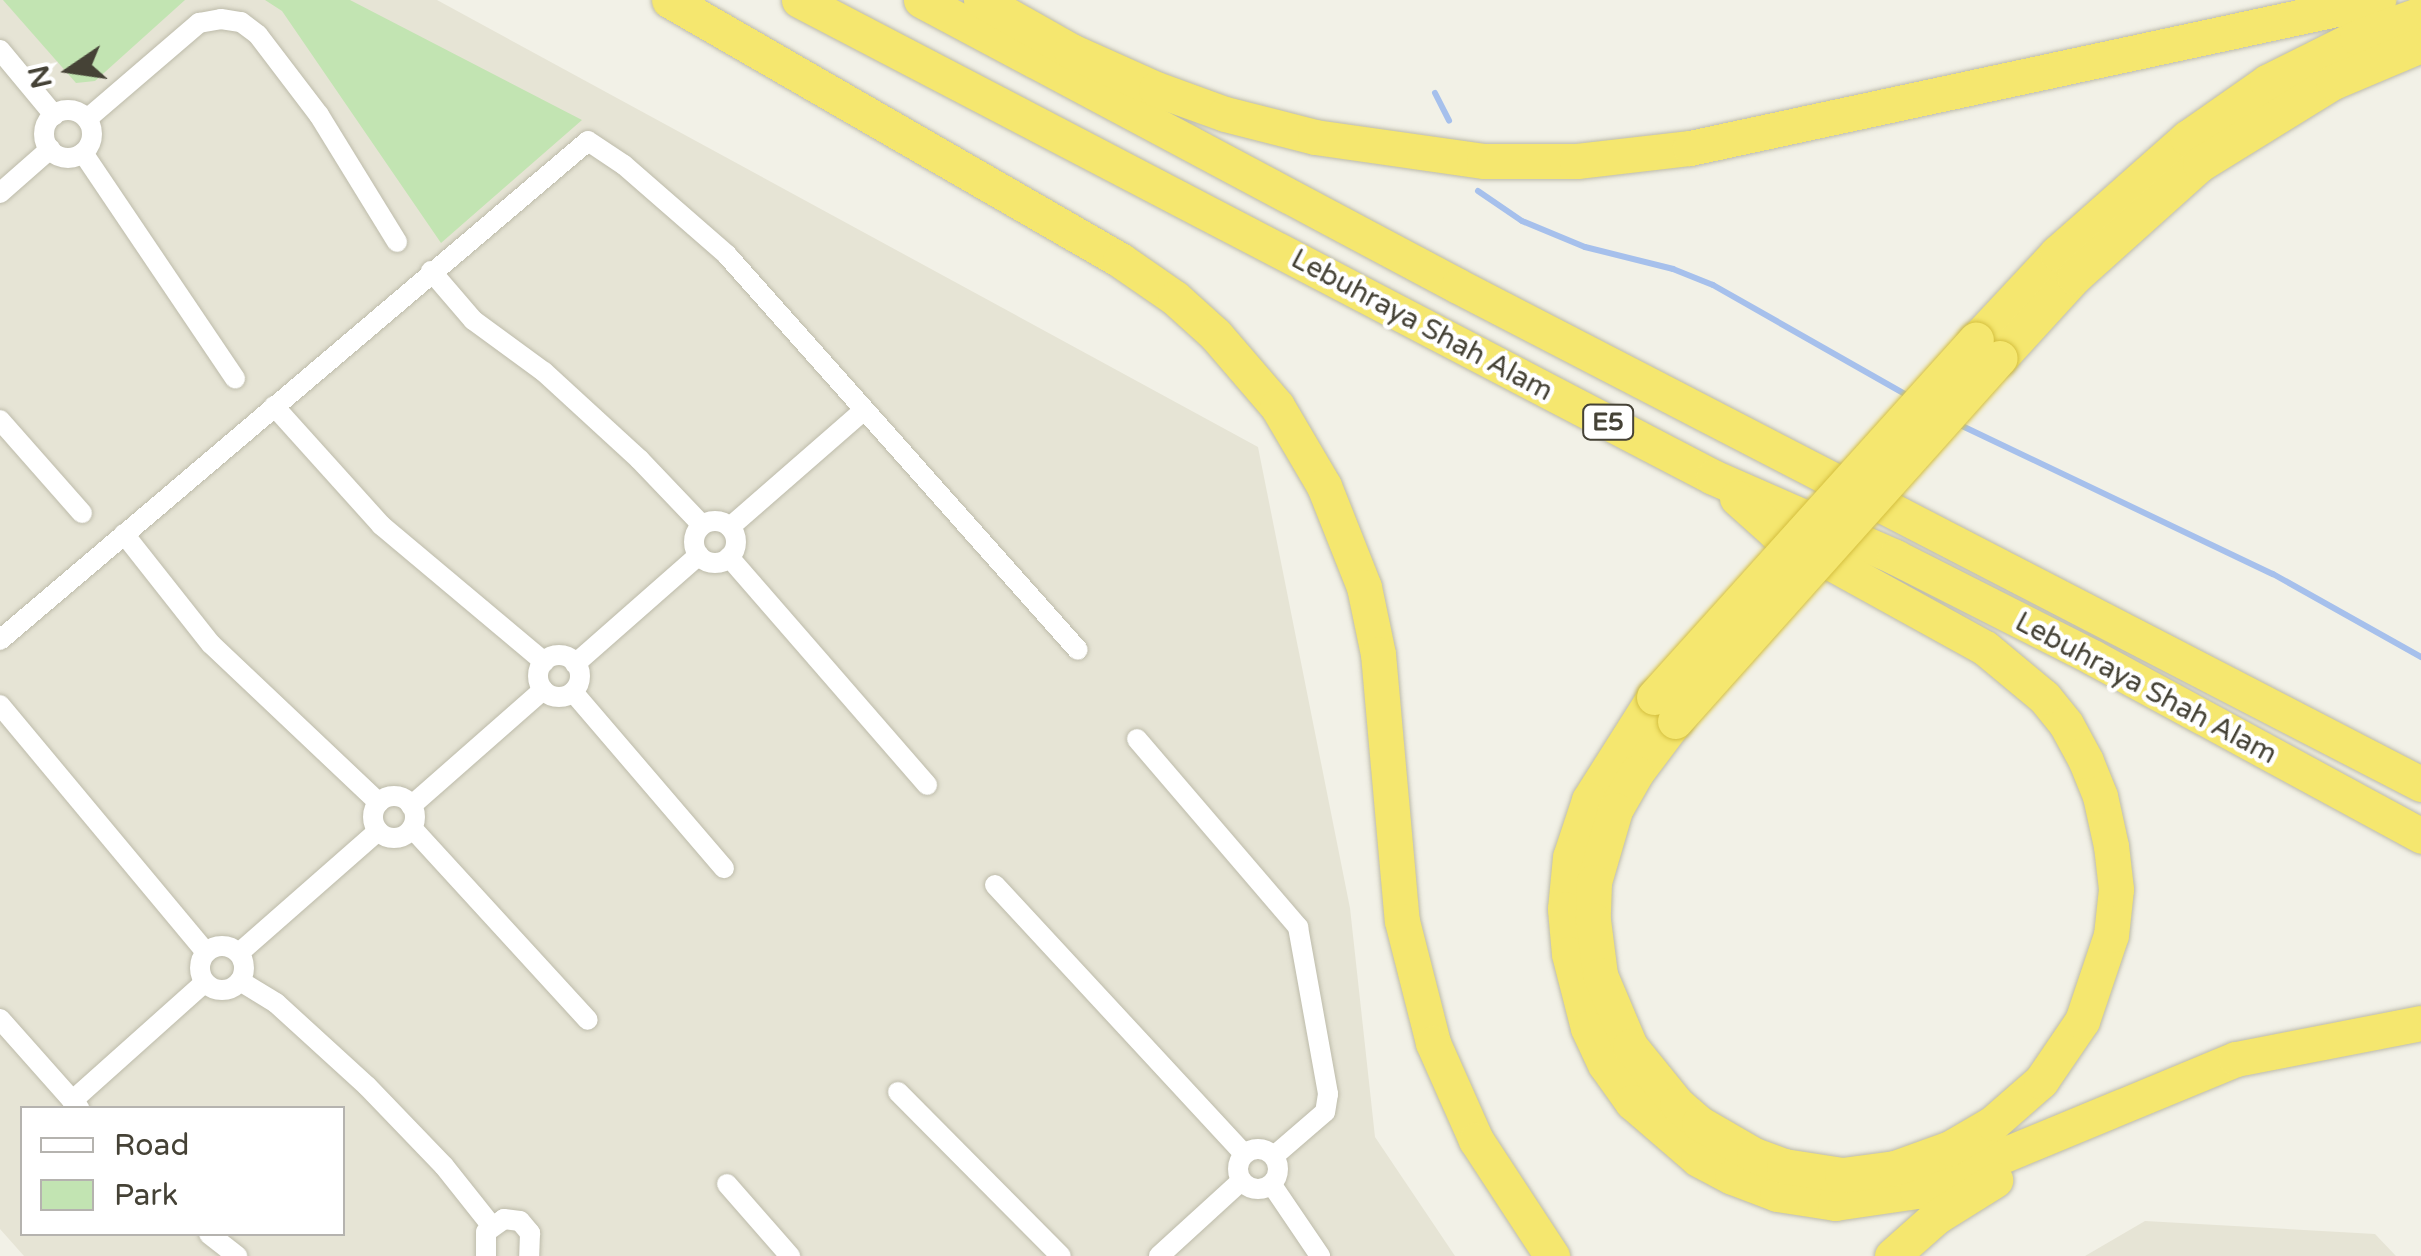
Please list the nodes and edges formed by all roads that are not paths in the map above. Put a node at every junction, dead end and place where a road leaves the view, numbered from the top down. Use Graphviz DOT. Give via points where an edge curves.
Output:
graph roads {
  1 [pos="668,0"];
  2 [pos="799,0"];
  3 [pos="921,0"];
  4 [pos="981,0"];
  5 [pos="2378,0"];
  6 [pos="2421,14"];
  7 [pos="2421,46"];
  8 [pos="0,50"];
  9 [pos="54,115"];
  10 [pos="86,119"];
  11 [pos="50,149"];
  12 [pos="83,153"];
  13 [pos="0,193"];
  14 [pos="397,242"];
  15 [pos="432,271"];
  16 [pos="1988,349"];
  17 [pos="236,378"];
  18 [pos="274,406"];
  19 [pos="862,412"];
  20 [pos="0,420"];
  21 [pos="1713,477"];
  22 [pos="82,513"];
  23 [pos="702,525"];
  24 [pos="730,527"];
  25 [pos="124,534"];
  26 [pos="699,556"];
  27 [pos="729,556"];
  28 [pos="0,640"];
  29 [pos="1078,650"];
  30 [pos="544,662"];
  31 [pos="575,664"];
  32 [pos="543,690"];
  33 [pos="572,692"];
  34 [pos="0,705"];
  35 [pos="1664,709"];
  36 [pos="1137,739"];
  37 [pos="2421,784"];
  38 [pos="927,785"];
  39 [pos="378,803"];
  40 [pos="411,806"];
  41 [pos="412,828"];
  42 [pos="378,831"];
  43 [pos="2421,836"];
  44 [pos="724,868"];
  45 [pos="995,885"];
  46 [pos="206,952"];
  47 [pos="238,952"];
  48 [pos="240,980"];
  49 [pos="205,982"];
  50 [pos="0,1020"];
  51 [pos="588,1020"];
  52 [pos="2421,1023"];
  53 [pos="898,1092"];
  54 [pos="75,1104"];
  55 [pos="2080,1125"];
  56 [pos="1244,1154"];
  57 [pos="1274,1156"];
  58 [pos="1241,1181"];
  59 [pos="727,1184"];
  60 [pos="1272,1185"];
  61 [pos="212,1236"];
  62 [pos="487,1240"];
  63 [pos="237,1256"];
  64 [pos="464,1256"];
  65 [pos="529,1256"];
  66 [pos="790,1256"];
  67 [pos="1061,1256"];
  68 [pos="1159,1256"];
  69 [pos="1320,1256"];
  70 [pos="1552,1256"];
  71 [pos="1892,1256"];
  1 -- 70 [label="highway" via="1120,260 1214,334 1277,406 1324,486 1364,587 1378,654 1402,921 1433,1043 1476,1140"];
  2 -- 21 [label="highway, Lebuhraya Shah Alam / E5"];
  3 -- 37 [label="highway, Lebuhraya Shah Alam / E5" via="1440,277"];
  4 -- 5 [label="highway" via="1071,51 1225,114 1314,136 1484,161 1577,161 1690,148"];
  6 -- 16 [label="highway" via="2266,82 2186,138 2056,253"];
  7 -- 16 [label="highway" via="2333,82 2200,164"];
  8 -- 9 [label="street"];
  9 -- 10 [label="street" via="74,111"];
  9 -- 11 [label="street" via="44,134"];
  10 -- 12 [label="street" via="92,133"];
  10 -- 14 [label="street" via="199,23 242,22 320,115"];
  11 -- 12 [label="street" via="62,157"];
  11 -- 13 [label="street"];
  12 -- 17 [label="street"];
  15 -- 18 [label="street"];
  15 -- 19 [label="street" via="588,141 727,255"];
  15 -- 23 [label="street" via="472,320 544,372"];
  16 -- 35 [label="highway, bridge"];
  18 -- 25 [label="street"];
  18 -- 30 [label="street" via="381,525"];
  19 -- 24 [label="street"];
  19 -- 29 [label="street"];
  20 -- 22 [label="street"];
  21 -- 35 [label="highway" via="1775,532 1985,648 2066,724 2100,796 2116,888 2101,974 2073,1036 2041,1082 1994,1123 1950,1148 1856,1174 1784,1166 1754,1155 1677,1104 1638,1058 1617,1019 1600,975 1593,920 1594,882 1615,810"];
  21 -- 43 [label="highway, Lebuhraya Shah Alam / E5" via="1895,557"];
  23 -- 24 [label="street" via="713,520"];
  23 -- 26 [label="street" via="694,536"];
  24 -- 27 [label="street" via="736,545"];
  25 -- 28 [label="street"];
  25 -- 39 [label="street" via="211,644"];
  26 -- 27 [label="street" via="718,562"];
  26 -- 31 [label="street"];
  27 -- 38 [label="street"];
  30 -- 31 [label="street" via="563,656"];
  30 -- 32 [label="street" via="538,672"];
  31 -- 33 [label="street" via="579,682"];
  32 -- 33 [label="street" via="560,697"];
  32 -- 40 [label="street"];
  33 -- 44 [label="street"];
  34 -- 46 [label="street"];
  35 -- 55 [label="highway" via="1589,800 1570,857 1565,909 1588,1028 1640,1110 1732,1177 1777,1194 1835,1203 1917,1192"];
  36 -- 57 [label="street" via="1298,927 1328,1094 1324,1112"];
  39 -- 40 [label="street" via="396,796"];
  39 -- 42 [label="street"];
  40 -- 41 [label="street"];
  41 -- 42 [label="street" via="396,838"];
  41 -- 51 [label="street"];
  42 -- 47 [label="street"];
  45 -- 56 [label="street"];
  46 -- 47 [label="street" via="218,945"];
  46 -- 49 [label="street" via="200,964"];
  47 -- 48 [label="street"];
  48 -- 49 [label="street" via="224,990"];
  48 -- 62 [label="street" via="276,1003 444,1166"];
  49 -- 54 [label="street"];
  50 -- 54 [label="street"];
  52 -- 55 [label="highway" via="2236,1059"];
  53 -- 67 [label="street"];
  55 -- 71 [label="highway" via="1936,1217"];
  56 -- 57 [label="street" via="1263,1149"];
  56 -- 58 [label="street"];
  57 -- 60 [label="street"];
  58 -- 60 [label="street" via="1259,1190"];
  58 -- 68 [label="street"];
  59 -- 66 [label="street"];
  60 -- 69 [label="street"];
  61 -- 63 [label="street"];
  62 -- 64 [label="street"];
  62 -- 65 [label="street" via="512,1219 526,1226"];
}
